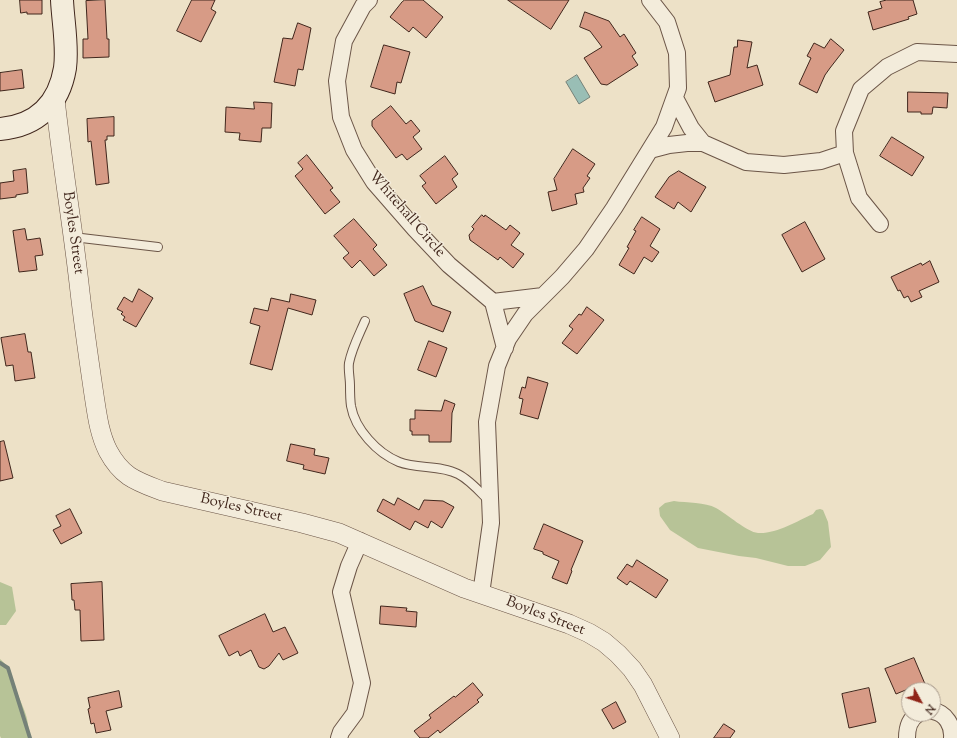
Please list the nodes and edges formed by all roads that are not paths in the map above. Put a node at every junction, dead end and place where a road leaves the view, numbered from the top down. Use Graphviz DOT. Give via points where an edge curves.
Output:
graph roads {
  1 [pos="62,0"];
  2 [pos="369,0"];
  3 [pos="650,0"];
  4 [pos="957,54"];
  5 [pos="675,98"];
  6 [pos="55,99"];
  7 [pos="0,130"];
  8 [pos="704,143"];
  9 [pos="650,150"];
  10 [pos="845,153"];
  11 [pos="880,224"];
  12 [pos="72,237"];
  13 [pos="158,247"];
  14 [pos="543,296"];
  15 [pos="492,302"];
  16 [pos="365,321"];
  17 [pos="505,348"];
  18 [pos="490,502"];
  19 [pos="360,541"];
  20 [pos="482,594"];
  21 [pos="941,714"];
  22 [pos="911,722"];
  23 [pos="339,738"];
  24 [pos="670,738"];
  25 [pos="907,738"];
  26 [pos="952,738"];
  1 -- 6 [label="main road" via="65,67"];
  2 -- 15 [label="street, Whitehall Circle" via="344,41 337,81 341,117 349,137 358,156 383,193 448,265"];
  3 -- 5 [label="street" via="667,22 677,53 678,88"];
  4 -- 10 [label="street" via="917,52 887,67 861,89 844,131"];
  5 -- 8 [label="street" via="691,128"];
  5 -- 9 [label="street" via="664,127"];
  6 -- 7 [label="main road" via="29,122"];
  6 -- 12 [label="street, Boyles Street"];
  8 -- 9 [label="street" via="669,145"];
  8 -- 10 [label="street" via="746,162 784,165 821,161"];
  9 -- 14 [label="street" via="586,249"];
  10 -- 11 [label="street" via="859,198"];
  12 -- 13 [label="lane"];
  12 -- 19 [label="street, Boyles Street" via="98,424 108,451 127,476 162,491 302,523"];
  14 -- 15 [label="street"];
  14 -- 17 [label="street" via="525,314"];
  15 -- 17 [label="street"];
  16 -- 18 [label="lane" via="349,365 351,407 366,437 398,461 412,466 458,473"];
  17 -- 18 [label="street" via="498,366 487,422"];
  18 -- 20 [label="street" via="492,523"];
  19 -- 20 [label="street, Boyles Street" via="387,555"];
  19 -- 23 [label="street" via="349,566 342,592 362,682 355,713"];
  20 -- 24 [label="street, Boyles Street" via="570,624 604,642 632,669"];
  21 -- 26 [label="street" via="949,721"];
  22 -- 25 [label="street"];
}
